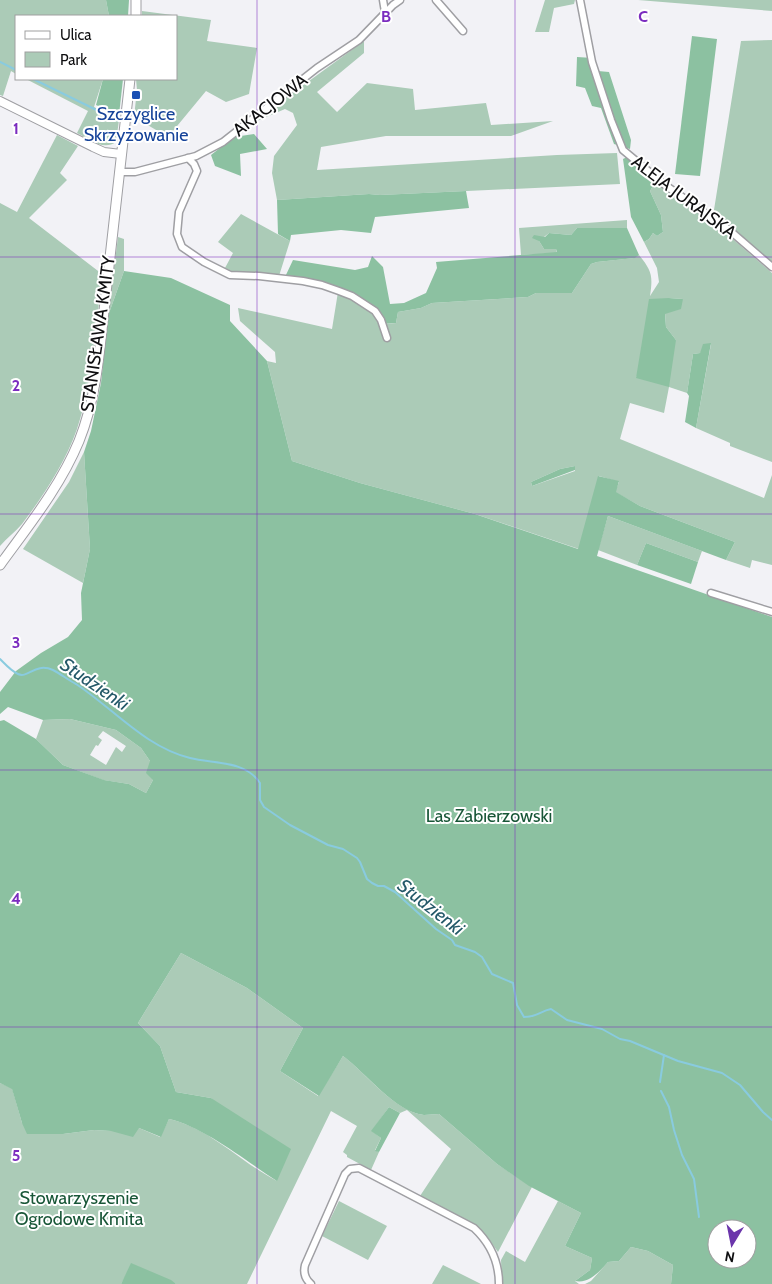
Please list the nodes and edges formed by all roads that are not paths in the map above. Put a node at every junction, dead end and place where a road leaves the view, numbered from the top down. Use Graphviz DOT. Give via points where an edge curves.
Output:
graph roads {
  1 [pos="136,0"];
  2 [pos="383,0"];
  3 [pos="400,0"];
  4 [pos="436,0"];
  5 [pos="580,0"];
  6 [pos="385,12"];
  7 [pos="136,15"];
  8 [pos="463,32"];
  9 [pos="130,80"];
  10 [pos="0,101"];
  11 [pos="121,154"];
  12 [pos="188,158"];
  13 [pos="120,172"];
  14 [pos="772,267"];
  15 [pos="387,338"];
  16 [pos="0,565"];
  17 [pos="711,593"];
  18 [pos="772,612"];
  19 [pos="311,1284"];
  20 [pos="499,1284"];
  1 -- 7 [label="main road"];
  2 -- 6 [label="street"];
  3 -- 6 [label="street, AKACJOWA"];
  4 -- 8 [label="street"];
  5 -- 14 [label="street, ALEJA JURAJSKA" via="592,62 623,150 665,185 728,229"];
  6 -- 12 [label="street, AKACJOWA" via="359,40 317,68 230,137"];
  9 -- 11 [label="main road, STANISŁAWA KMITY"];
  10 -- 11 [label="street" via="104,152"];
  11 -- 13 [label="main road, STANISŁAWA KMITY"];
  12 -- 13 [label="street, AKACJOWA" via="135,172"];
  12 -- 15 [label="street" via="197,171 179,212 177,234 182,247 230,276 303,281 352,296 375,311"];
  13 -- 16 [label="main road, STANISŁAWA KMITY" via="98,360 86,421 62,476"];
  17 -- 18 [label="street"];
  19 -- 20 [label="street" via="304,1275 305,1265 345,1174 350,1169 359,1168 474,1228 494,1254"];
}
